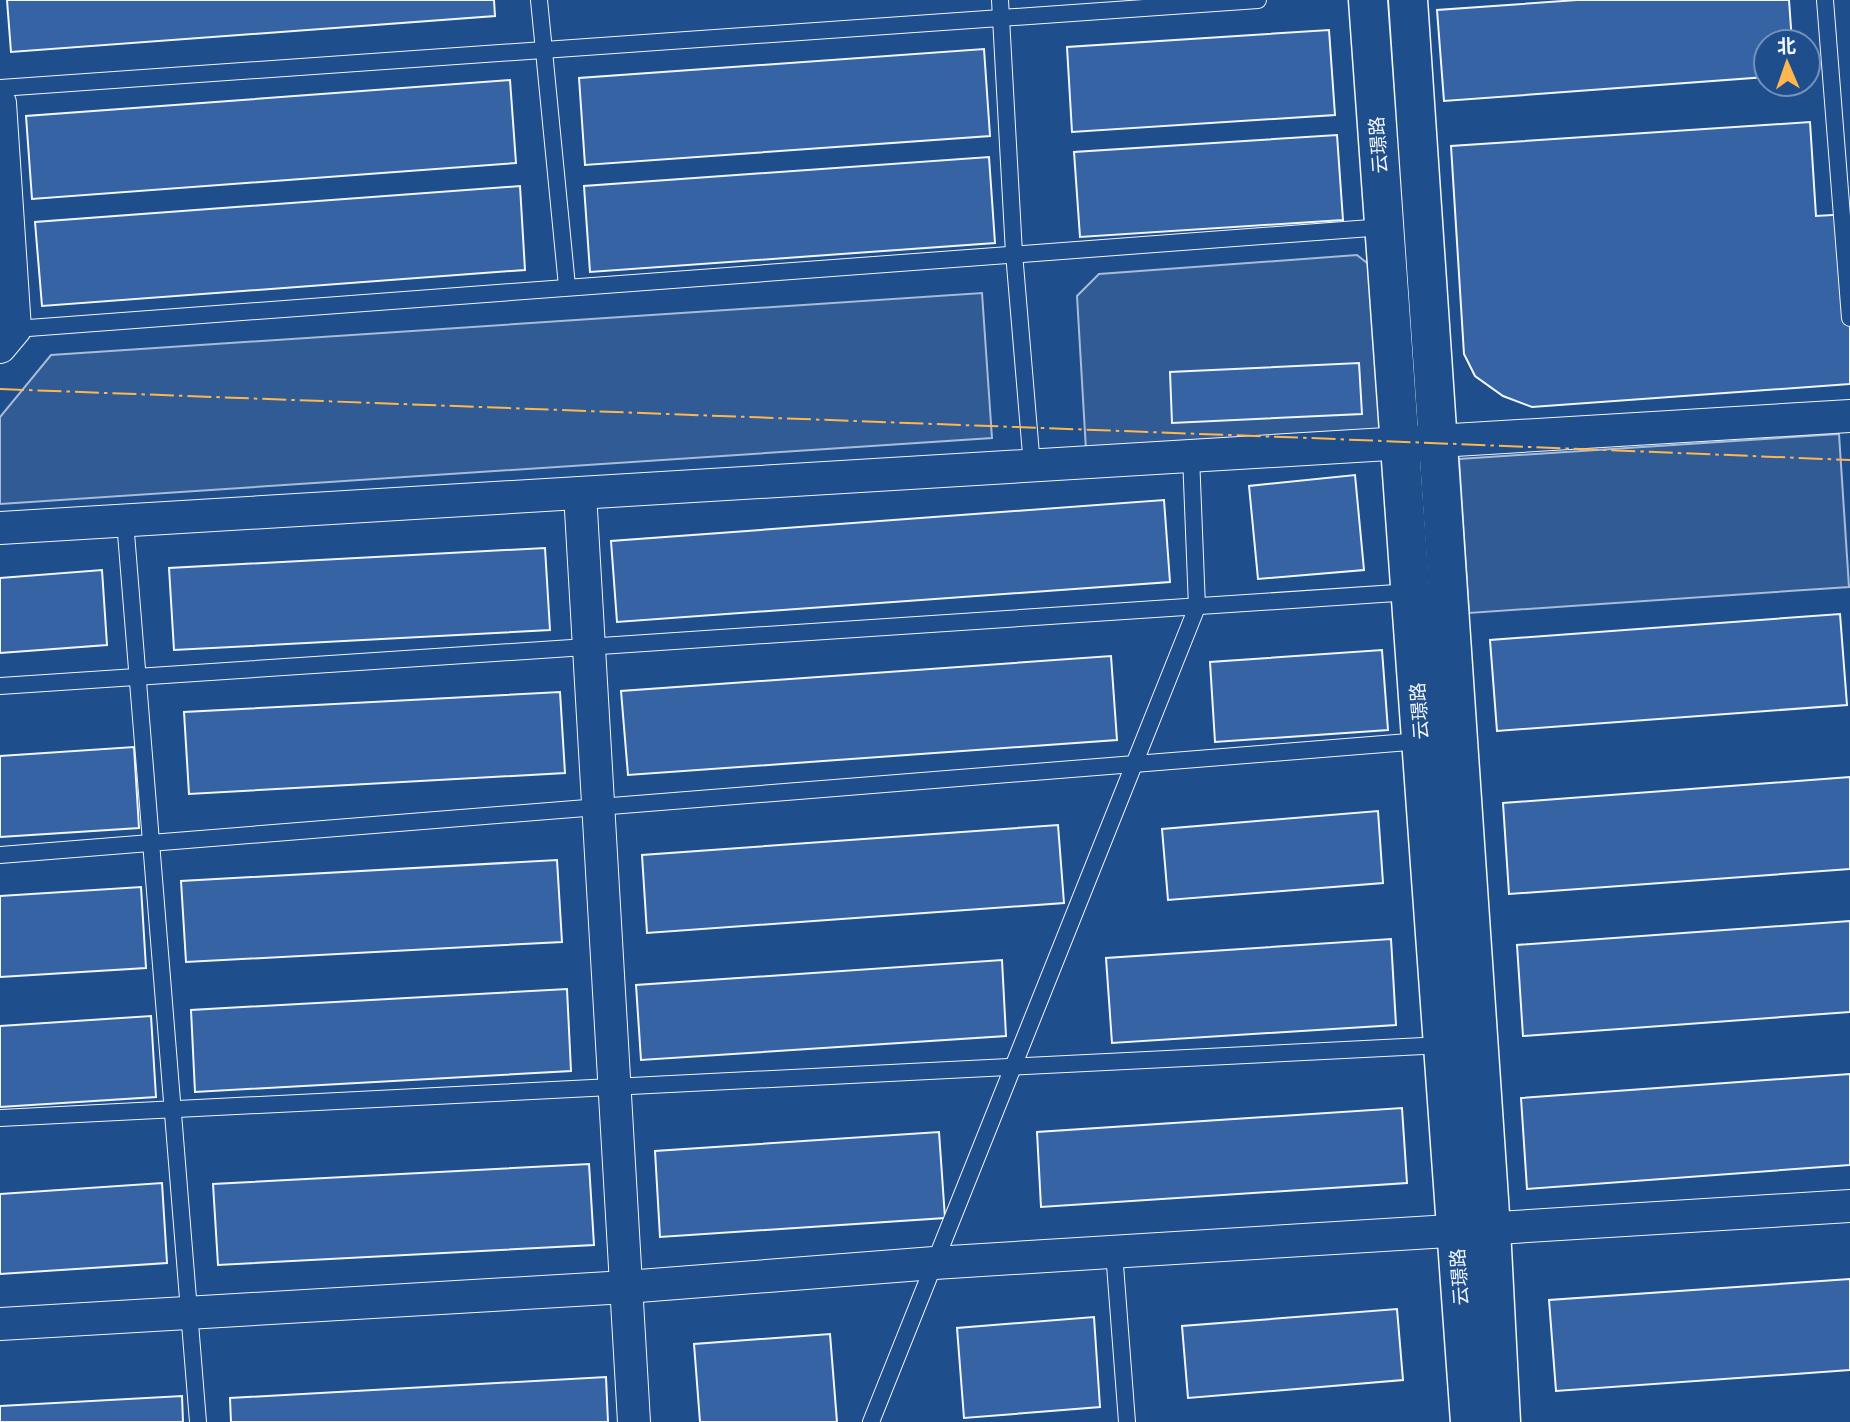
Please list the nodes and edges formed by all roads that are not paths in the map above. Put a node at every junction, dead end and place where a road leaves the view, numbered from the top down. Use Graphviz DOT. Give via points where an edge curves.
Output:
graph roads {
  1 [pos="539,0"];
  2 [pos="1000,0"];
  3 [pos="1258,0"];
  4 [pos="1368,0"];
  5 [pos="1408,0"];
  6 [pos="1825,0"];
  7 [pos="1001,19"];
  8 [pos="543,49"];
  9 [pos="0,88"];
  10 [pos="0,103"];
  11 [pos="1384,227"];
  12 [pos="1014,253"];
  13 [pos="567,286"];
  14 [pos="1850,318"];
  15 [pos="7,338"];
  16 [pos="1850,416"];
  17 [pos="1418,442"];
  18 [pos="1191,456"];
  19 [pos="1032,466"];
  20 [pos="580,493"];
  21 [pos="125,521"];
  22 [pos="0,528"];
  23 [pos="1411,592"];
  24 [pos="1197,607"];
  25 [pos="589,647"];
  26 [pos="138,677"];
  27 [pos="0,686"];
  28 [pos="1421,741"];
  29 [pos="1134,764"];
  30 [pos="598,807"];
  31 [pos="152,842"];
  32 [pos="0,855"];
  33 [pos="1443,1045"];
  34 [pos="1014,1067"];
  35 [pos="614,1086"];
  36 [pos="173,1109"];
  37 [pos="0,1118"];
  38 [pos="1850,1206"];
  39 [pos="1473,1230"];
  40 [pos="1114,1252"];
  41 [pos="934,1264"];
  42 [pos="626,1287"];
  43 [pos="189,1312"];
  44 [pos="0,1324"];
  45 [pos="198,1422"];
  46 [pos="634,1422"];
  47 [pos="872,1422"];
  48 [pos="1127,1422"];
  49 [pos="1470,1422"];
  50 [pos="1501,1422"];
  1 -- 8 [label="lane"];
  2 -- 7 [label="lane"];
  3 -- 7 [label="lane"];
  4 -- 11 [label="street, 云璟路"];
  5 -- 17 [label="street, 云璟路"];
  6 -- 14 [label="lane"];
  7 -- 8 [label="lane"];
  7 -- 12 [label="lane"];
  8 -- 9 [label="lane"];
  8 -- 13 [label="lane"];
  10 -- 15 [label="street"];
  11 -- 12 [label="lane"];
  11 -- 17 [label="street, 云璟路"];
  12 -- 13 [label="lane"];
  12 -- 19 [label="lane"];
  13 -- 15 [label="lane"];
  16 -- 17 [label="street"];
  17 -- 18 [label="street"];
  17 -- 23 [label="street, 云璟路"];
  17 -- 39 [label="street, 云璟路"];
  18 -- 19 [label="street"];
  18 -- 24 [label="lane"];
  19 -- 20 [label="street"];
  20 -- 21 [label="street"];
  20 -- 25 [label="street"];
  21 -- 22 [label="street"];
  21 -- 26 [label="lane"];
  23 -- 24 [label="lane"];
  23 -- 28 [label="street, 云璟路"];
  24 -- 25 [label="lane"];
  24 -- 29 [label="lane"];
  25 -- 26 [label="lane"];
  25 -- 30 [label="street"];
  26 -- 27 [label="lane"];
  26 -- 31 [label="lane"];
  28 -- 29 [label="lane"];
  28 -- 33 [label="street, 云璟路"];
  29 -- 30 [label="lane"];
  29 -- 34 [label="lane"];
  30 -- 31 [label="lane"];
  30 -- 35 [label="street"];
  31 -- 32 [label="lane"];
  31 -- 36 [label="lane"];
  33 -- 34 [label="lane"];
  33 -- 39 [label="street, 云璟路"];
  34 -- 35 [label="lane"];
  34 -- 41 [label="lane"];
  35 -- 36 [label="lane"];
  35 -- 42 [label="street"];
  36 -- 37 [label="lane"];
  36 -- 43 [label="lane"];
  38 -- 39 [label="street"];
  39 -- 40 [label="street"];
  39 -- 49 [label="street, 云璟路"];
  39 -- 50 [label="street, 云璟路"];
  40 -- 41 [label="street"];
  40 -- 48 [label="lane"];
  41 -- 42 [label="street"];
  41 -- 47 [label="lane"];
  42 -- 43 [label="street"];
  42 -- 46 [label="street"];
  43 -- 44 [label="street"];
  43 -- 45 [label="lane"];
}
